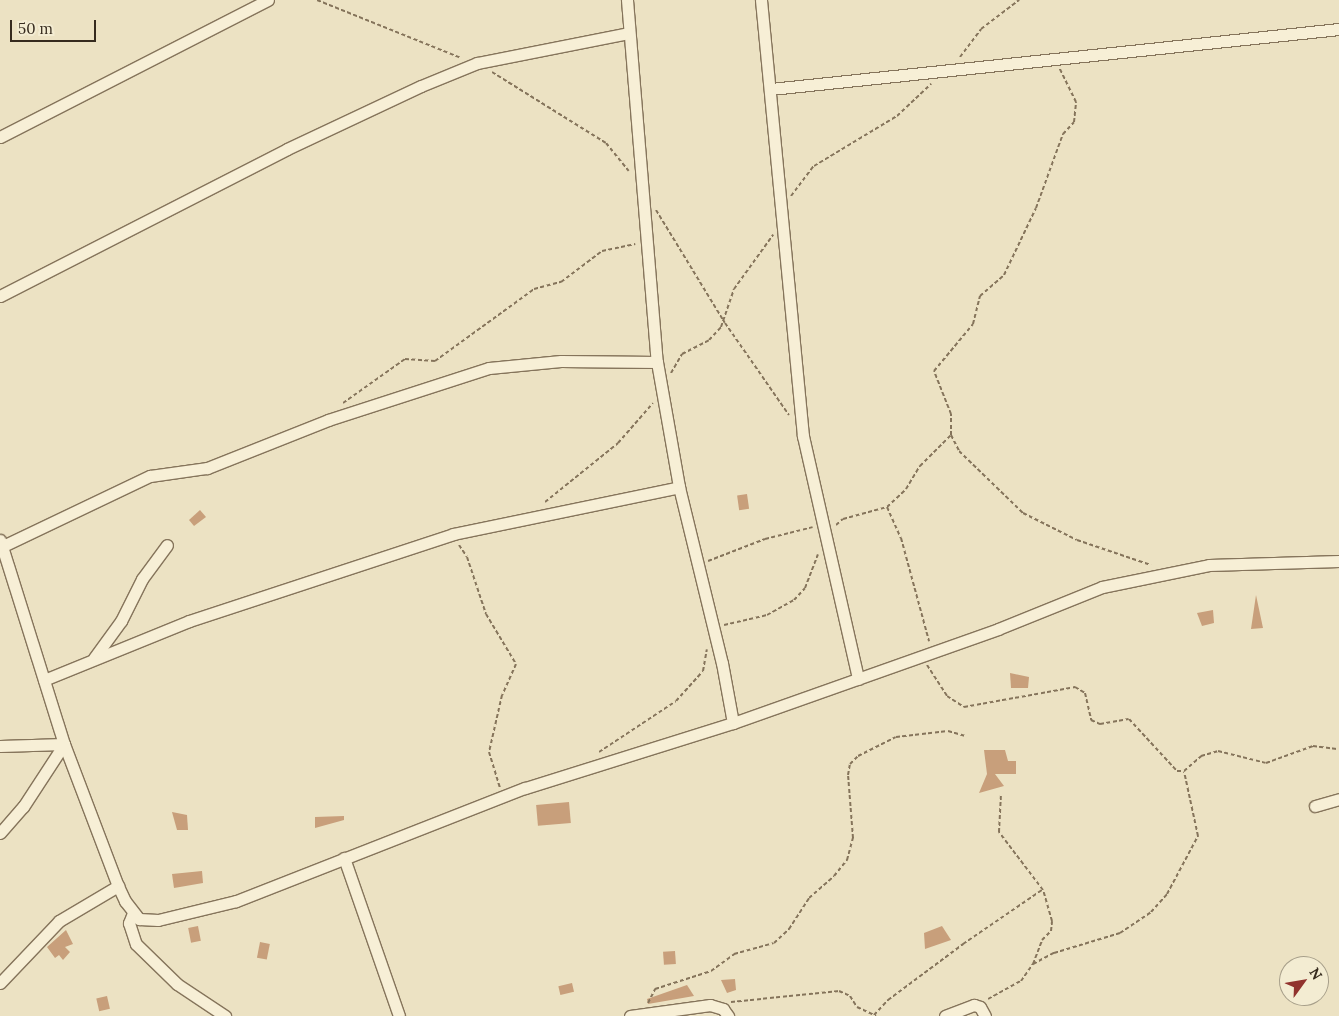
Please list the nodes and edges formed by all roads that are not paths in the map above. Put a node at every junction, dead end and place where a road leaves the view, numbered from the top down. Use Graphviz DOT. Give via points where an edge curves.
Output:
graph roads {
  1 [pos="268,0"];
  2 [pos="626,0"];
  3 [pos="761,0"];
  4 [pos="1339,28"];
  5 [pos="629,33"];
  6 [pos="771,89"];
  7 [pos="0,138"];
  8 [pos="0,296"];
  9 [pos="657,362"];
  10 [pos="679,487"];
  11 [pos="1,543"];
  12 [pos="167,545"];
  13 [pos="1339,561"];
  14 [pos="94,658"];
  15 [pos="858,679"];
  16 [pos="44,680"];
  17 [pos="732,723"];
  18 [pos="64,744"];
  19 [pos="0,746"];
  20 [pos="1339,799"];
  21 [pos="1315,806"];
  22 [pos="0,833"];
  23 [pos="344,858"];
  24 [pos="118,886"];
  25 [pos="133,913"];
  26 [pos="0,983"];
  27 [pos="225,1016"];
  28 [pos="399,1016"];
  29 [pos="630,1016"];
  30 [pos="728,1016"];
  31 [pos="945,1016"];
  32 [pos="985,1016"];
  1 -- 7 [label="street"];
  2 -- 5 [label="street"];
  3 -- 6 [label="street"];
  4 -- 6 [label="street"];
  5 -- 8 [label="street" via="477,63 287,149"];
  5 -- 9 [label="street"];
  6 -- 15 [label="street" via="803,436"];
  9 -- 10 [label="street"];
  9 -- 11 [label="street" via="561,361 489,368 328,420 207,468 150,476"];
  10 -- 14 [label="street" via="452,534 189,621"];
  10 -- 17 [label="street" via="715,633"];
  11 -- 16 [label="street"];
  12 -- 14 [label="street" via="142,579 121,621"];
  13 -- 15 [label="street" via="1209,565 1102,587 998,629"];
  14 -- 16 [label="street"];
  15 -- 17 [label="street"];
  16 -- 18 [label="street"];
  17 -- 23 [label="street" via="505,796"];
  18 -- 19 [label="street"];
  18 -- 22 [label="street" via="23,807"];
  18 -- 24 [label="street"];
  20 -- 21 [label="street"];
  23 -- 25 [label="street" via="236,901 195,912 158,920 139,919"];
  23 -- 28 [label="street"];
  24 -- 25 [label="street"];
  24 -- 26 [label="street" via="59,920"];
  25 -- 27 [label="street" via="129,923 136,944 177,984"];
  29 -- 30 [label="street" via="710,1005 720,1007"];
  31 -- 32 [label="street" via="977,1005"];
}
